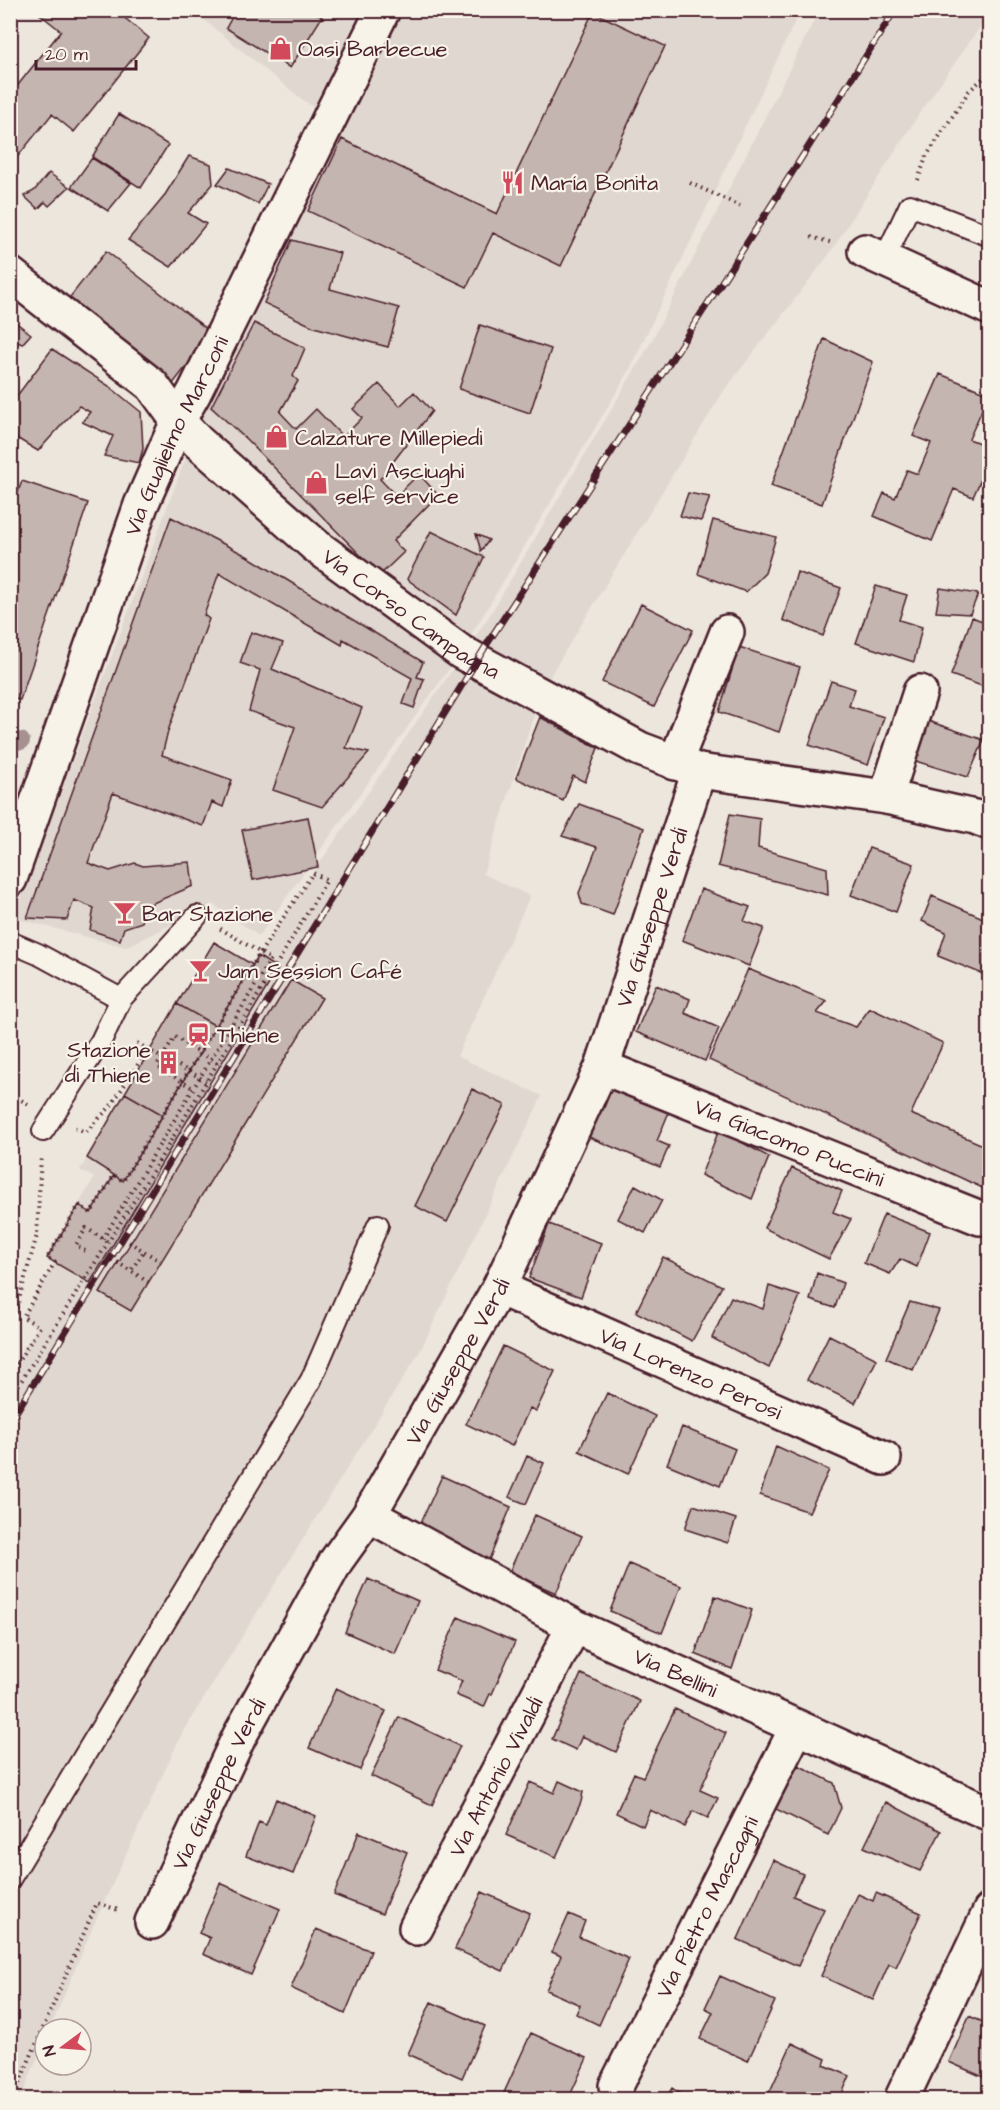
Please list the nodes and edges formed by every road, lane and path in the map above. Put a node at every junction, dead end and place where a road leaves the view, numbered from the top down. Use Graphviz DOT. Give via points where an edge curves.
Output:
graph roads {
  1 [pos="383,10"];
  2 [pos="990,72"];
  3 [pos="690,183"];
  4 [pos="910,205"];
  5 [pos="740,206"];
  6 [pos="990,236"];
  7 [pos="874,256"];
  8 [pos="10,274"];
  9 [pos="990,308"];
  10 [pos="178,421"];
  11 [pos="728,632"];
  12 [pos="920,692"];
  13 [pos="687,767"];
  14 [pos="886,798"];
  15 [pos="990,823"];
  16 [pos="10,879"];
  17 [pos="197,916"];
  18 [pos="10,942"];
  19 [pos="260,953"];
  20 [pos="121,999"];
  21 [pos="137,1043"];
  22 [pos="148,1049"];
  23 [pos="200,1053"];
  24 [pos="163,1058"];
  25 [pos="210,1059"];
  26 [pos="217,1063"];
  27 [pos="602,1067"];
  28 [pos="189,1071"];
  29 [pos="199,1077"];
  30 [pos="206,1081"];
  31 [pos="183,1082"];
  32 [pos="193,1088"];
  33 [pos="200,1092"];
  34 [pos="43,1131"];
  35 [pos="86,1132"];
  36 [pos="980,1218"];
  37 [pos="378,1225"];
  38 [pos="92,1232"];
  39 [pos="88,1238"];
  40 [pos="103,1239"];
  41 [pos="108,1242"];
  42 [pos="129,1242"];
  43 [pos="85,1251"];
  44 [pos="144,1251"];
  45 [pos="160,1261"];
  46 [pos="117,1262"];
  47 [pos="132,1271"];
  48 [pos="127,1278"];
  49 [pos="148,1282"];
  50 [pos="499,1288"];
  51 [pos="10,1331"];
  52 [pos="10,1374"];
  53 [pos="10,1399"];
  54 [pos="884,1458"];
  55 [pos="369,1515"];
  56 [pos="574,1626"];
  57 [pos="798,1727"];
  58 [pos="990,1814"];
  59 [pos="10,1879"];
  60 [pos="990,1911"];
  61 [pos="152,1922"];
  62 [pos="416,1928"];
  63 [pos="616,2086"];
  64 [pos="12,2100"];
  65 [pos="901,2100"];
  1 -- 10 [label="street, Via Guglielmo Marconi"];
  2 -- 4 [label="path" via="969,91 926,157"];
  3 -- 5 [label="path"];
  4 -- 6 [label="lane"];
  4 -- 7 [label="lane"];
  7 -- 9 [label="street"];
  8 -- 10 [label="street, Via Corso Campagna" via="152,385"];
  10 -- 13 [label="street, Via Corso Campagna" via="316,546 461,652 640,750"];
  10 -- 16 [label="street, Via Guglielmo Marconi" via="141,505"];
  11 -- 13 [label="street"];
  12 -- 14 [label="street"];
  13 -- 14 [label="street, Via Corso Campagna"];
  13 -- 27 [label="street, Via Giuseppe Verdi"];
  14 -- 15 [label="street, Via Corso Campagna"];
  17 -- 19 [label="path"];
  17 -- 20 [label="lane"];
  18 -- 20 [label="lane"];
  19 -- 23 [label="path"];
  19 -- 25 [label="path" via="271,959"];
  19 -- 26 [label="path" via="313,873 327,880"];
  20 -- 34 [label="lane" via="101,1041"];
  21 -- 22 [label="path"];
  22 -- 24 [label="path"];
  22 -- 35 [label="path" via="110,1107"];
  23 -- 24 [label="path" via="175,1037"];
  23 -- 25 [label="path"];
  23 -- 28 [label="path"];
  24 -- 28 [label="path"];
  24 -- 31 [label="path" via="157,1066"];
  25 -- 26 [label="path"];
  25 -- 29 [label="path"];
  26 -- 30 [label="path"];
  27 -- 36 [label="street, Via Giacomo Puccini"];
  27 -- 50 [label="street, Via Giuseppe Verdi"];
  28 -- 29 [label="path"];
  28 -- 31 [label="path"];
  29 -- 30 [label="path"];
  29 -- 32 [label="path"];
  30 -- 33 [label="path"];
  31 -- 32 [label="path"];
  31 -- 52 [label="path" via="123,1181 114,1175 91,1213 79,1205 47,1258 55,1262 23,1317 40,1327"];
  32 -- 33 [label="path"];
  32 -- 40 [label="path"];
  33 -- 41 [label="path"];
  34 -- 51 [label="path" via="37,1235"];
  37 -- 59 [label="lane" via="311,1380"];
  38 -- 39 [label="path"];
  38 -- 40 [label="path"];
  38 -- 43 [label="path" via="86,1228 76,1245"];
  40 -- 41 [label="path"];
  41 -- 53 [label="path"];
  42 -- 44 [label="path"];
  44 -- 45 [label="path"];
  44 -- 47 [label="path"];
  46 -- 47 [label="path"];
  47 -- 48 [label="path"];
  47 -- 49 [label="path"];
  50 -- 54 [label="street, Via Lorenzo Perosi"];
  50 -- 55 [label="street, Via Giuseppe Verdi"];
  55 -- 56 [label="street, Via Bellini"];
  55 -- 61 [label="street, Via Giuseppe Verdi" via="336,1561 239,1737"];
  56 -- 57 [label="street, Via Bellini"];
  56 -- 62 [label="street, Via Antonio Vivaldi"];
  57 -- 58 [label="street, Via Bellini"];
  57 -- 63 [label="street, Via Pietro Mascagni"];
  60 -- 65 [label="street"];
  61 -- 64 [label="path" via="97,1903"];
}
